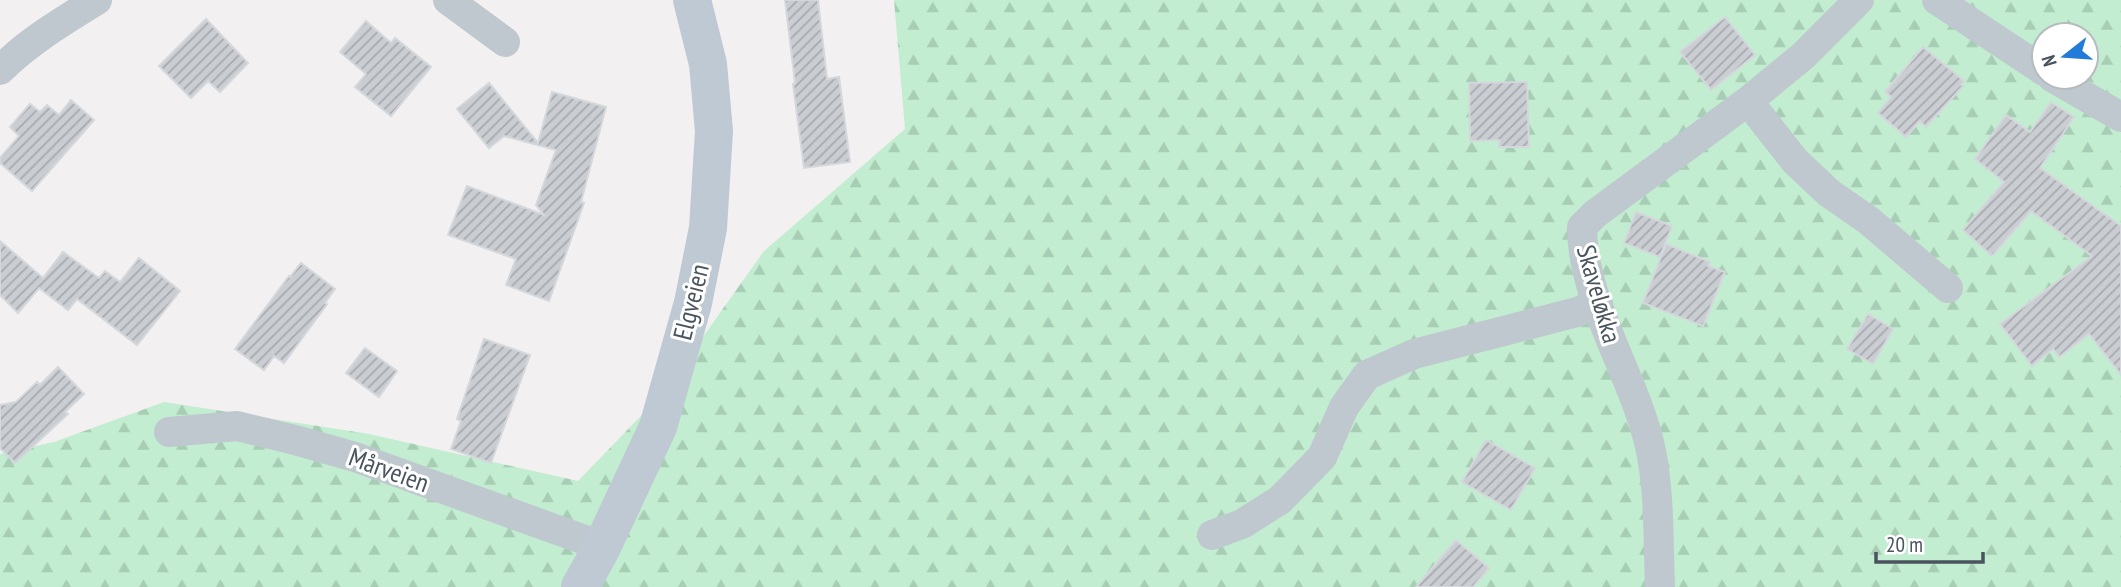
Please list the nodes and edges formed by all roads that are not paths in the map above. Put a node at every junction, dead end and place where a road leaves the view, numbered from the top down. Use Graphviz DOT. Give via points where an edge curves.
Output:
graph roads {
  1 [pos="97,0"];
  2 [pos="448,0"];
  3 [pos="692,0"];
  4 [pos="1859,0"];
  5 [pos="1937,0"];
  6 [pos="505,42"];
  7 [pos="2030,62"];
  8 [pos="0,70"];
  9 [pos="2076,91"];
  10 [pos="1748,101"];
  11 [pos="2121,117"];
  12 [pos="1948,288"];
  13 [pos="1598,303"];
  14 [pos="169,432"];
  15 [pos="1212,535"];
  16 [pos="601,549"];
  17 [pos="580,587"];
  18 [pos="1660,587"];
  1 -- 8 [label="street" via="57,24"];
  2 -- 6 [label="street"];
  3 -- 16 [label="main road, Elgveien" via="708,64 714,131 708,229 658,427"];
  4 -- 10 [label="street, Skaveløkka" via="1803,56"];
  5 -- 7 [label="street"];
  9 -- 11 [label="street"];
  10 -- 12 [label="street" via="1795,161"];
  10 -- 13 [label="street, Skaveløkka" via="1582,228 1585,262"];
  13 -- 15 [label="street" via="1414,354 1367,375 1344,407 1322,457 1289,492 1242,524"];
  13 -- 18 [label="street, Skaveløkka" via="1649,443"];
  14 -- 16 [label="street, Mårveien" via="237,426 295,439"];
  16 -- 17 [label="main road, Elgveien"];
}
